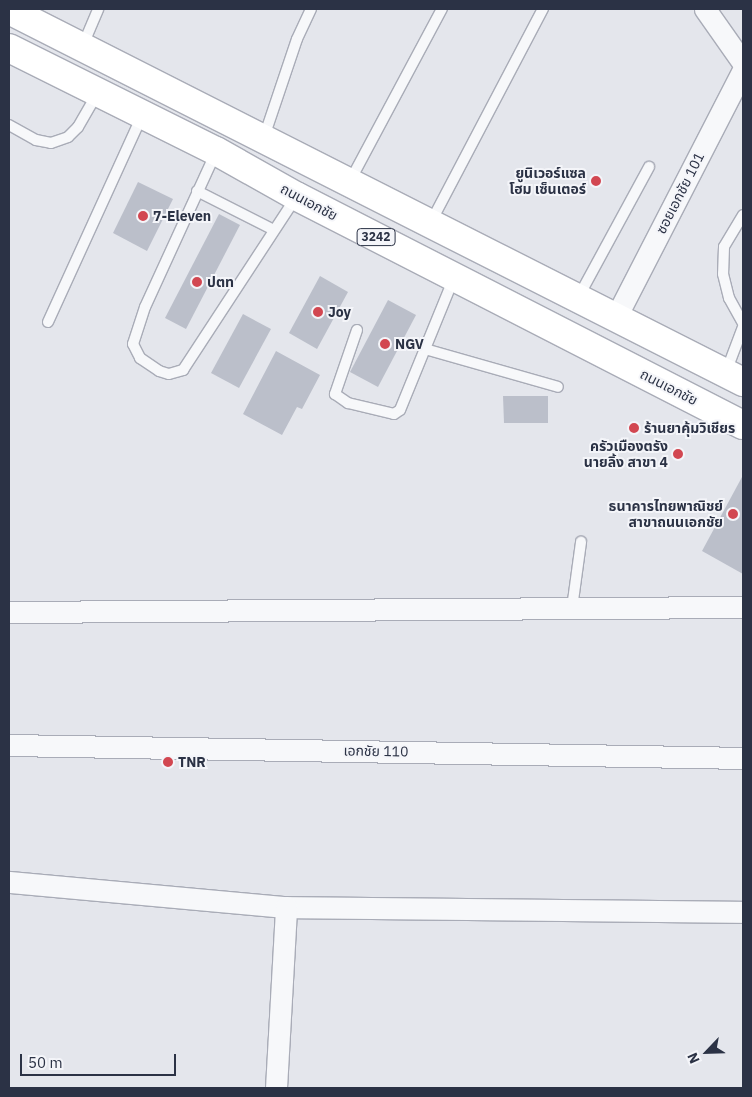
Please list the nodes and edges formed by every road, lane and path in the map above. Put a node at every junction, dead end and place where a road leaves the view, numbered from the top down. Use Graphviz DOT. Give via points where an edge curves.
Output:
graph roads {
  1 [pos="98,9"];
  2 [pos="311,9"];
  3 [pos="442,9"];
  4 [pos="543,9"];
  5 [pos="705,9"];
  6 [pos="9,10"];
  7 [pos="9,48"];
  8 [pos="81,48"];
  9 [pos="743,64"];
  10 [pos="743,70"];
  11 [pos="98,94"];
  12 [pos="143,115"];
  13 [pos="9,124"];
  14 [pos="264,138"];
  15 [pos="216,151"];
  16 [pos="649,167"];
  17 [pos="350,181"];
  18 [pos="197,191"];
  19 [pos="296,196"];
  20 [pos="743,215"];
  21 [pos="431,222"];
  22 [pos="274,230"];
  23 [pos="454,277"];
  24 [pos="579,296"];
  25 [pos="616,317"];
  26 [pos="48,322"];
  27 [pos="743,323"];
  28 [pos="743,327"];
  29 [pos="357,330"];
  30 [pos="425,350"];
  31 [pos="734,377"];
  32 [pos="558,387"];
  33 [pos="743,425"];
  34 [pos="581,542"];
  35 [pos="743,607"];
  36 [pos="572,608"];
  37 [pos="9,612"];
  38 [pos="9,745"];
  39 [pos="743,758"];
  40 [pos="9,882"];
  41 [pos="286,908"];
  42 [pos="743,912"];
  43 [pos="276,1088"];
  1 -- 8 [label="lane"];
  2 -- 14 [label="lane" via="297,39"];
  3 -- 17 [label="lane"];
  4 -- 21 [label="lane"];
  5 -- 9 [label="street"];
  6 -- 8 [label="main road"];
  7 -- 11 [label="main road, ถนนเอกชัย / 3242"];
  8 -- 14 [label="main road"];
  10 -- 25 [label="street, ซอยเอกชัย 101"];
  11 -- 12 [label="main road, ถนนเอกชัย / 3242"];
  11 -- 13 [label="lane" via="78,127 68,137 51,143 36,140"];
  12 -- 15 [label="main road, ถนนเอกชัย / 3242"];
  12 -- 26 [label="lane"];
  14 -- 17 [label="main road"];
  15 -- 18 [label="lane"];
  15 -- 19 [label="main road, ถนนเอกชัย / 3242"];
  16 -- 24 [label="lane"];
  17 -- 21 [label="main road"];
  18 -- 22 [label="lane"];
  18 -- 22 [label="lane" via="145,307 133,344 140,358 159,371 169,374 183,370"];
  19 -- 22 [label="lane"];
  19 -- 23 [label="main road, ถนนเอกชัย / 3242"];
  20 -- 27 [label="lane" via="724,247 723,274 729,298"];
  21 -- 24 [label="main road"];
  23 -- 30 [label="lane"];
  23 -- 33 [label="main road, ถนนเอกชัย / 3242"];
  24 -- 25 [label="main road"];
  25 -- 31 [label="main road"];
  28 -- 31 [label="lane"];
  29 -- 30 [label="lane" via="335,394 348,403 388,414 400,410"];
  30 -- 32 [label="lane"];
  34 -- 36 [label="lane"];
  35 -- 36 [label="street"];
  36 -- 37 [label="street"];
  38 -- 39 [label="street, เอกชัย 110"];
  40 -- 41 [label="street"];
  41 -- 42 [label="street"];
  41 -- 43 [label="street"];
}
